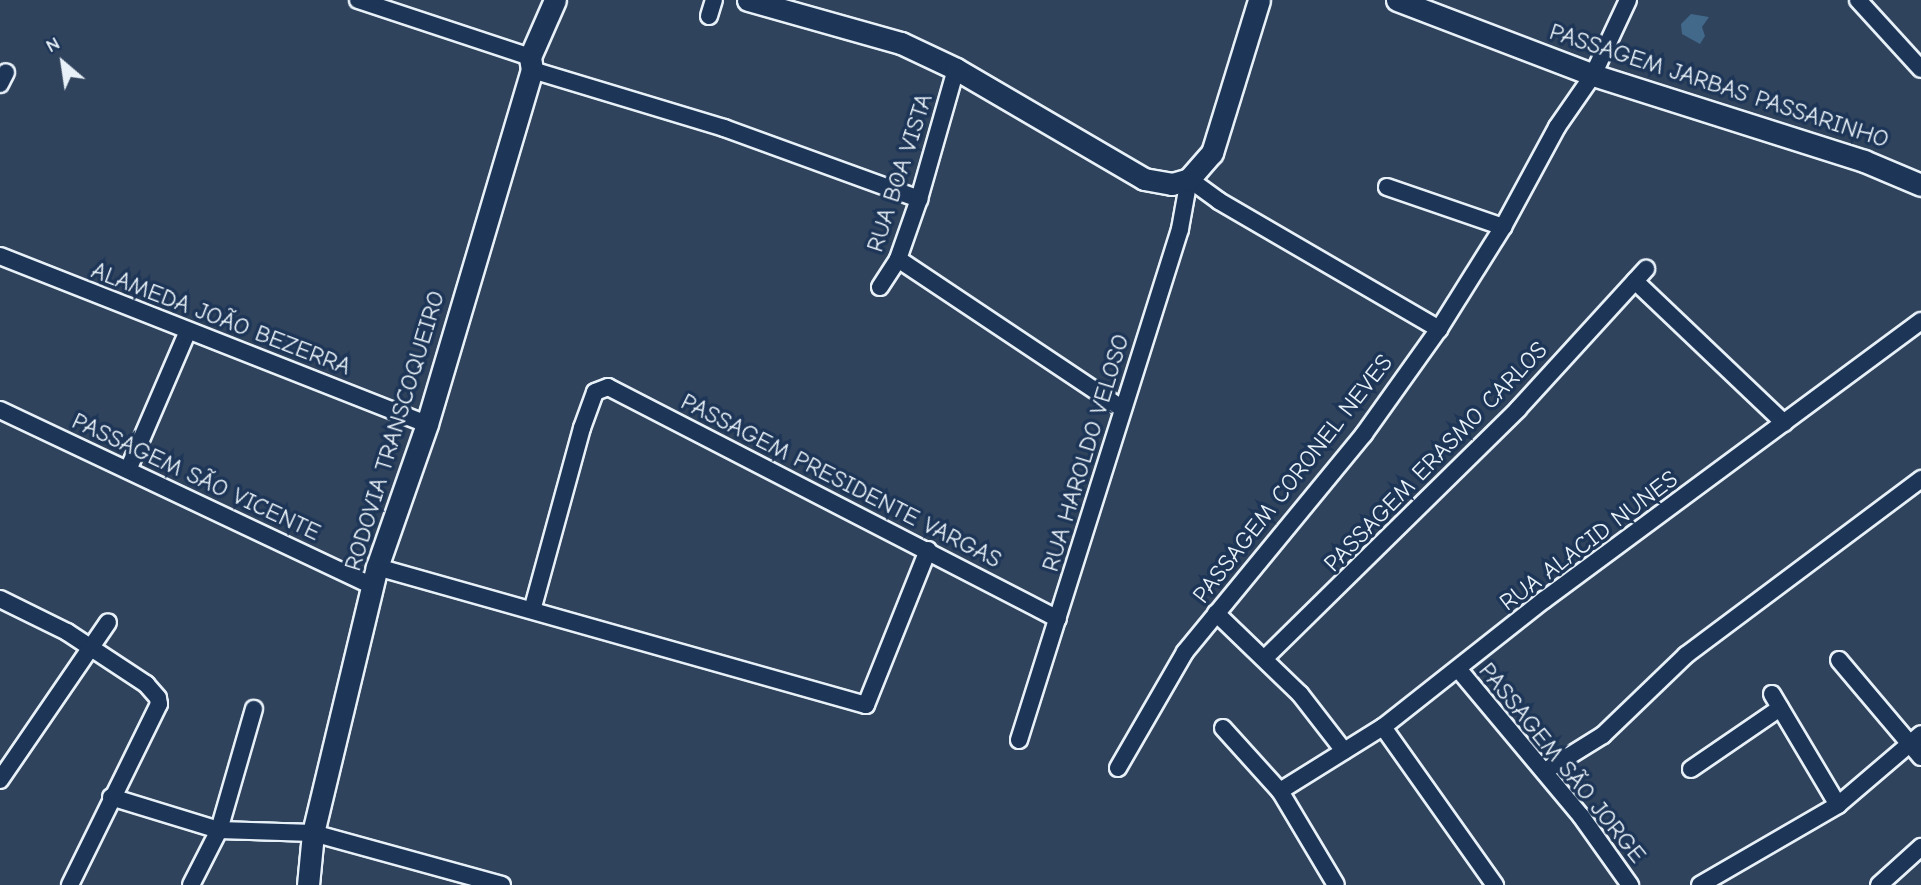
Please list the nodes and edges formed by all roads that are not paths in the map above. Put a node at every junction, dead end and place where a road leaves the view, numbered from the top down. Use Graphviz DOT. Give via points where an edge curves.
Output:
graph roads {
  1 [pos="358,0"];
  2 [pos="555,0"];
  3 [pos="748,0"];
  4 [pos="1259,0"];
  5 [pos="1628,0"];
  6 [pos="1858,0"];
  7 [pos="1403,1"];
  8 [pos="531,63"];
  9 [pos="956,69"];
  10 [pos="1921,69"];
  11 [pos="1593,75"];
  12 [pos="1189,178"];
  13 [pos="1914,181"];
  14 [pos="1387,187"];
  15 [pos="1921,196"];
  16 [pos="919,199"];
  17 [pos="1503,227"];
  18 [pos="0,256"];
  19 [pos="898,259"];
  20 [pos="880,287"];
  21 [pos="1921,321"];
  22 [pos="1439,328"];
  23 [pos="188,331"];
  24 [pos="1123,409"];
  25 [pos="0,410"];
  26 [pos="1784,423"];
  27 [pos="427,424"];
  28 [pos="128,470"];
  29 [pos="1921,479"];
  30 [pos="928,551"];
  31 [pos="375,576"];
  32 [pos="0,599"];
  33 [pos="533,607"];
  34 [pos="1216,613"];
  35 [pos="1058,620"];
  36 [pos="108,622"];
  37 [pos="88,647"];
  38 [pos="1265,658"];
  39 [pos="1839,660"];
  40 [pos="1458,670"];
  41 [pos="254,709"];
  42 [pos="1382,727"];
  43 [pos="1223,728"];
  44 [pos="1020,740"];
  45 [pos="1917,746"];
  46 [pos="1344,751"];
  47 [pos="1118,768"];
  48 [pos="1691,769"];
  49 [pos="1545,771"];
  50 [pos="0,780"];
  51 [pos="1280,791"];
  52 [pos="111,797"];
  53 [pos="1838,805"];
  54 [pos="219,830"];
  55 [pos="313,833"];
  56 [pos="1921,847"];
  57 [pos="70,885"];
  58 [pos="191,885"];
  59 [pos="308,885"];
  60 [pos="502,885"];
  61 [pos="1336,885"];
  62 [pos="1495,885"];
  63 [pos="1630,885"];
  64 [pos="1700,885"];
  65 [pos="1879,885"];
  1 -- 8 [label="street"];
  2 -- 8 [label="main road, RODOVIA TRANSCOQUEIRO"];
  3 -- 9 [label="main road" via="901,43"];
  4 -- 12 [label="main road" via="1221,131 1202,168"];
  5 -- 11 [label="street, PASSAGEM CORONEL NEVES"];
  6 -- 10 [label="street"];
  7 -- 11 [label="main road, PASSAGEM JARBAS PASSARINHO"];
  8 -- 16 [label="street"];
  8 -- 27 [label="main road, RODOVIA TRANSCOQUEIRO"];
  9 -- 12 [label="main road" via="1144,179 1172,184"];
  9 -- 16 [label="street, RUA BOA VISTA"];
  11 -- 13 [label="main road, PASSAGEM JARBAS PASSARINHO"];
  11 -- 17 [label="street, PASSAGEM CORONEL NEVES" via="1558,127"];
  12 -- 22 [label="street" via="1219,201"];
  12 -- 24 [label="street, RUA HAROLDO VELOSO" via="1180,229"];
  13 -- 15 [label="main road, PASSAGEM JARBAS PASSARINHO"];
  14 -- 17 [label="street"];
  16 -- 19 [label="street, RUA BOA VISTA"];
  17 -- 22 [label="street, PASSAGEM CORONEL NEVES"];
  18 -- 23 [label="street, ALAMEDA JOÃO BEZERRA"];
  19 -- 20 [label="street, RUA BOA VISTA"];
  19 -- 24 [label="street"];
  21 -- 26 [label="street, RUA ALACID NUNES"];
  22 -- 34 [label="street, PASSAGEM CORONEL NEVES" via="1364,435"];
  23 -- 27 [label="street, ALAMEDA JOÃO BEZERRA"];
  23 -- 28 [label="street"];
  24 -- 35 [label="street, RUA HAROLDO VELOSO"];
  25 -- 28 [label="street, PASSAGEM SÃO VICENTE"];
  26 -- 38 [label="street, PASSAGEM ERASMO CARLOS" via="1640,275 1452,476"];
  26 -- 40 [label="street, RUA ALACID NUNES" via="1544,600"];
  27 -- 31 [label="main road, RODOVIA TRANSCOQUEIRO"];
  28 -- 31 [label="street, PASSAGEM SÃO VICENTE"];
  29 -- 49 [label="street" via="1686,655 1603,734"];
  30 -- 33 [label="street" via="866,705"];
  30 -- 33 [label="street, PASSAGEM PRESIDENTE VARGAS" via="617,390 601,388 582,428"];
  30 -- 35 [label="street, PASSAGEM PRESIDENTE VARGAS"];
  31 -- 33 [label="street"];
  31 -- 55 [label="main road, RODOVIA TRANSCOQUEIRO"];
  32 -- 37 [label="street"];
  34 -- 38 [label="street"];
  34 -- 47 [label="street, PASSAGEM CORONEL NEVES" via="1185,652"];
  35 -- 44 [label="street, RUA HAROLDO VELOSO"];
  36 -- 37 [label="street"];
  37 -- 50 [label="street"];
  37 -- 52 [label="street" via="146,684 159,704"];
  38 -- 46 [label="street" via="1315,711"];
  39 -- 45 [label="street"];
  40 -- 42 [label="street, RUA ALACID NUNES"];
  40 -- 49 [label="street, PASSAGEM SÃO JORGE"];
  41 -- 54 [label="street"];
  42 -- 46 [label="street, RUA ALACID NUNES"];
  42 -- 62 [label="street"];
  43 -- 51 [label="street"];
  45 -- 53 [label="street"];
  46 -- 51 [label="street, RUA ALACID NUNES"];
  48 -- 53 [label="street" via="1776,701"];
  49 -- 63 [label="street, PASSAGEM SÃO JORGE"];
  51 -- 61 [label="street"];
  52 -- 54 [label="street"];
  52 -- 57 [label="street"];
  53 -- 64 [label="street"];
  54 -- 55 [label="street"];
  54 -- 58 [label="street"];
  55 -- 59 [label="main road, RODOVIA TRANSCOQUEIRO"];
  55 -- 60 [label="street"];
  56 -- 65 [label="street"];
}
